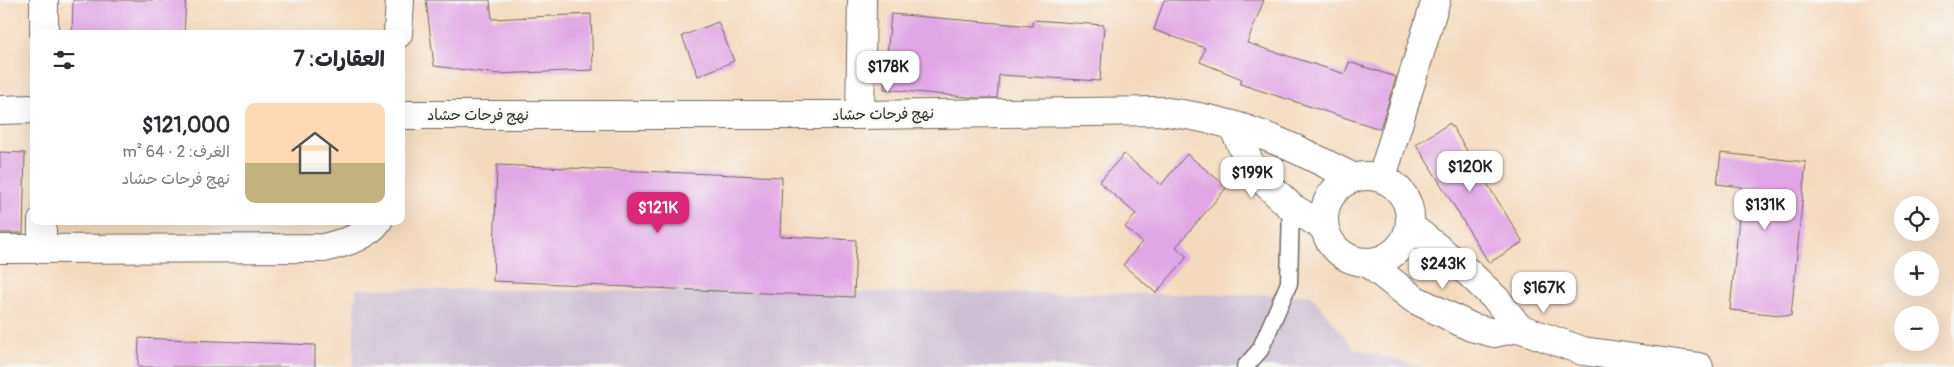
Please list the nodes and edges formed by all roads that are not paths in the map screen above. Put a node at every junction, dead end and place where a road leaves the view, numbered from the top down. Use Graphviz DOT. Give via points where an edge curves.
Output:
graph roads {
  1 [pos="44,0"];
  2 [pos="400,0"];
  3 [pos="862,0"];
  4 [pos="1436,0"];
  5 [pos="44,30"];
  6 [pos="398,30"];
  7 [pos="30,109"];
  8 [pos="0,110"];
  9 [pos="405,115"];
  10 [pos="860,115"];
  11 [pos="1232,125"];
  12 [pos="1382,177"];
  13 [pos="1352,178"];
  14 [pos="1291,208"];
  15 [pos="42,225"];
  16 [pos="375,225"];
  17 [pos="1324,226"];
  18 [pos="1410,226"];
  19 [pos="0,248"];
  20 [pos="42,248"];
  21 [pos="1368,262"];
  22 [pos="1519,328"];
  23 [pos="1245,367"];
  24 [pos="1699,367"];
  1 -- 5 [label="street"];
  2 -- 6 [label="street"];
  3 -- 10 [label="street"];
  4 -- 12 [label="street"];
  7 -- 8 [label="street"];
  9 -- 10 [label="street, نهج فرحات حشاد"];
  10 -- 11 [label="street, نهج فرحات حشاد" via="1160,111"];
  11 -- 13 [label="street, نهج فرحات حشاد" via="1291,146"];
  11 -- 14 [label="street" via="1254,172"];
  12 -- 13 [label="street" via="1366,175"];
  12 -- 18 [label="street" via="1405,197 1410,211"];
  13 -- 17 [label="street" via="1339,185 1329,197 1324,211"];
  14 -- 17 [label="street"];
  14 -- 23 [label="lane" via="1289,283 1260,350"];
  15 -- 20 [label="street"];
  16 -- 20 [label="street" via="358,238 324,248"];
  17 -- 21 [label="street" via="1330,241 1340,252 1353,260"];
  18 -- 21 [label="street" via="1396,252 1383,260"];
  18 -- 22 [label="street" via="1469,273 1497,300"];
  19 -- 20 [label="street"];
  21 -- 22 [label="street" via="1414,299 1471,327 1494,333"];
  22 -- 24 [label="street" via="1583,351"];
}
